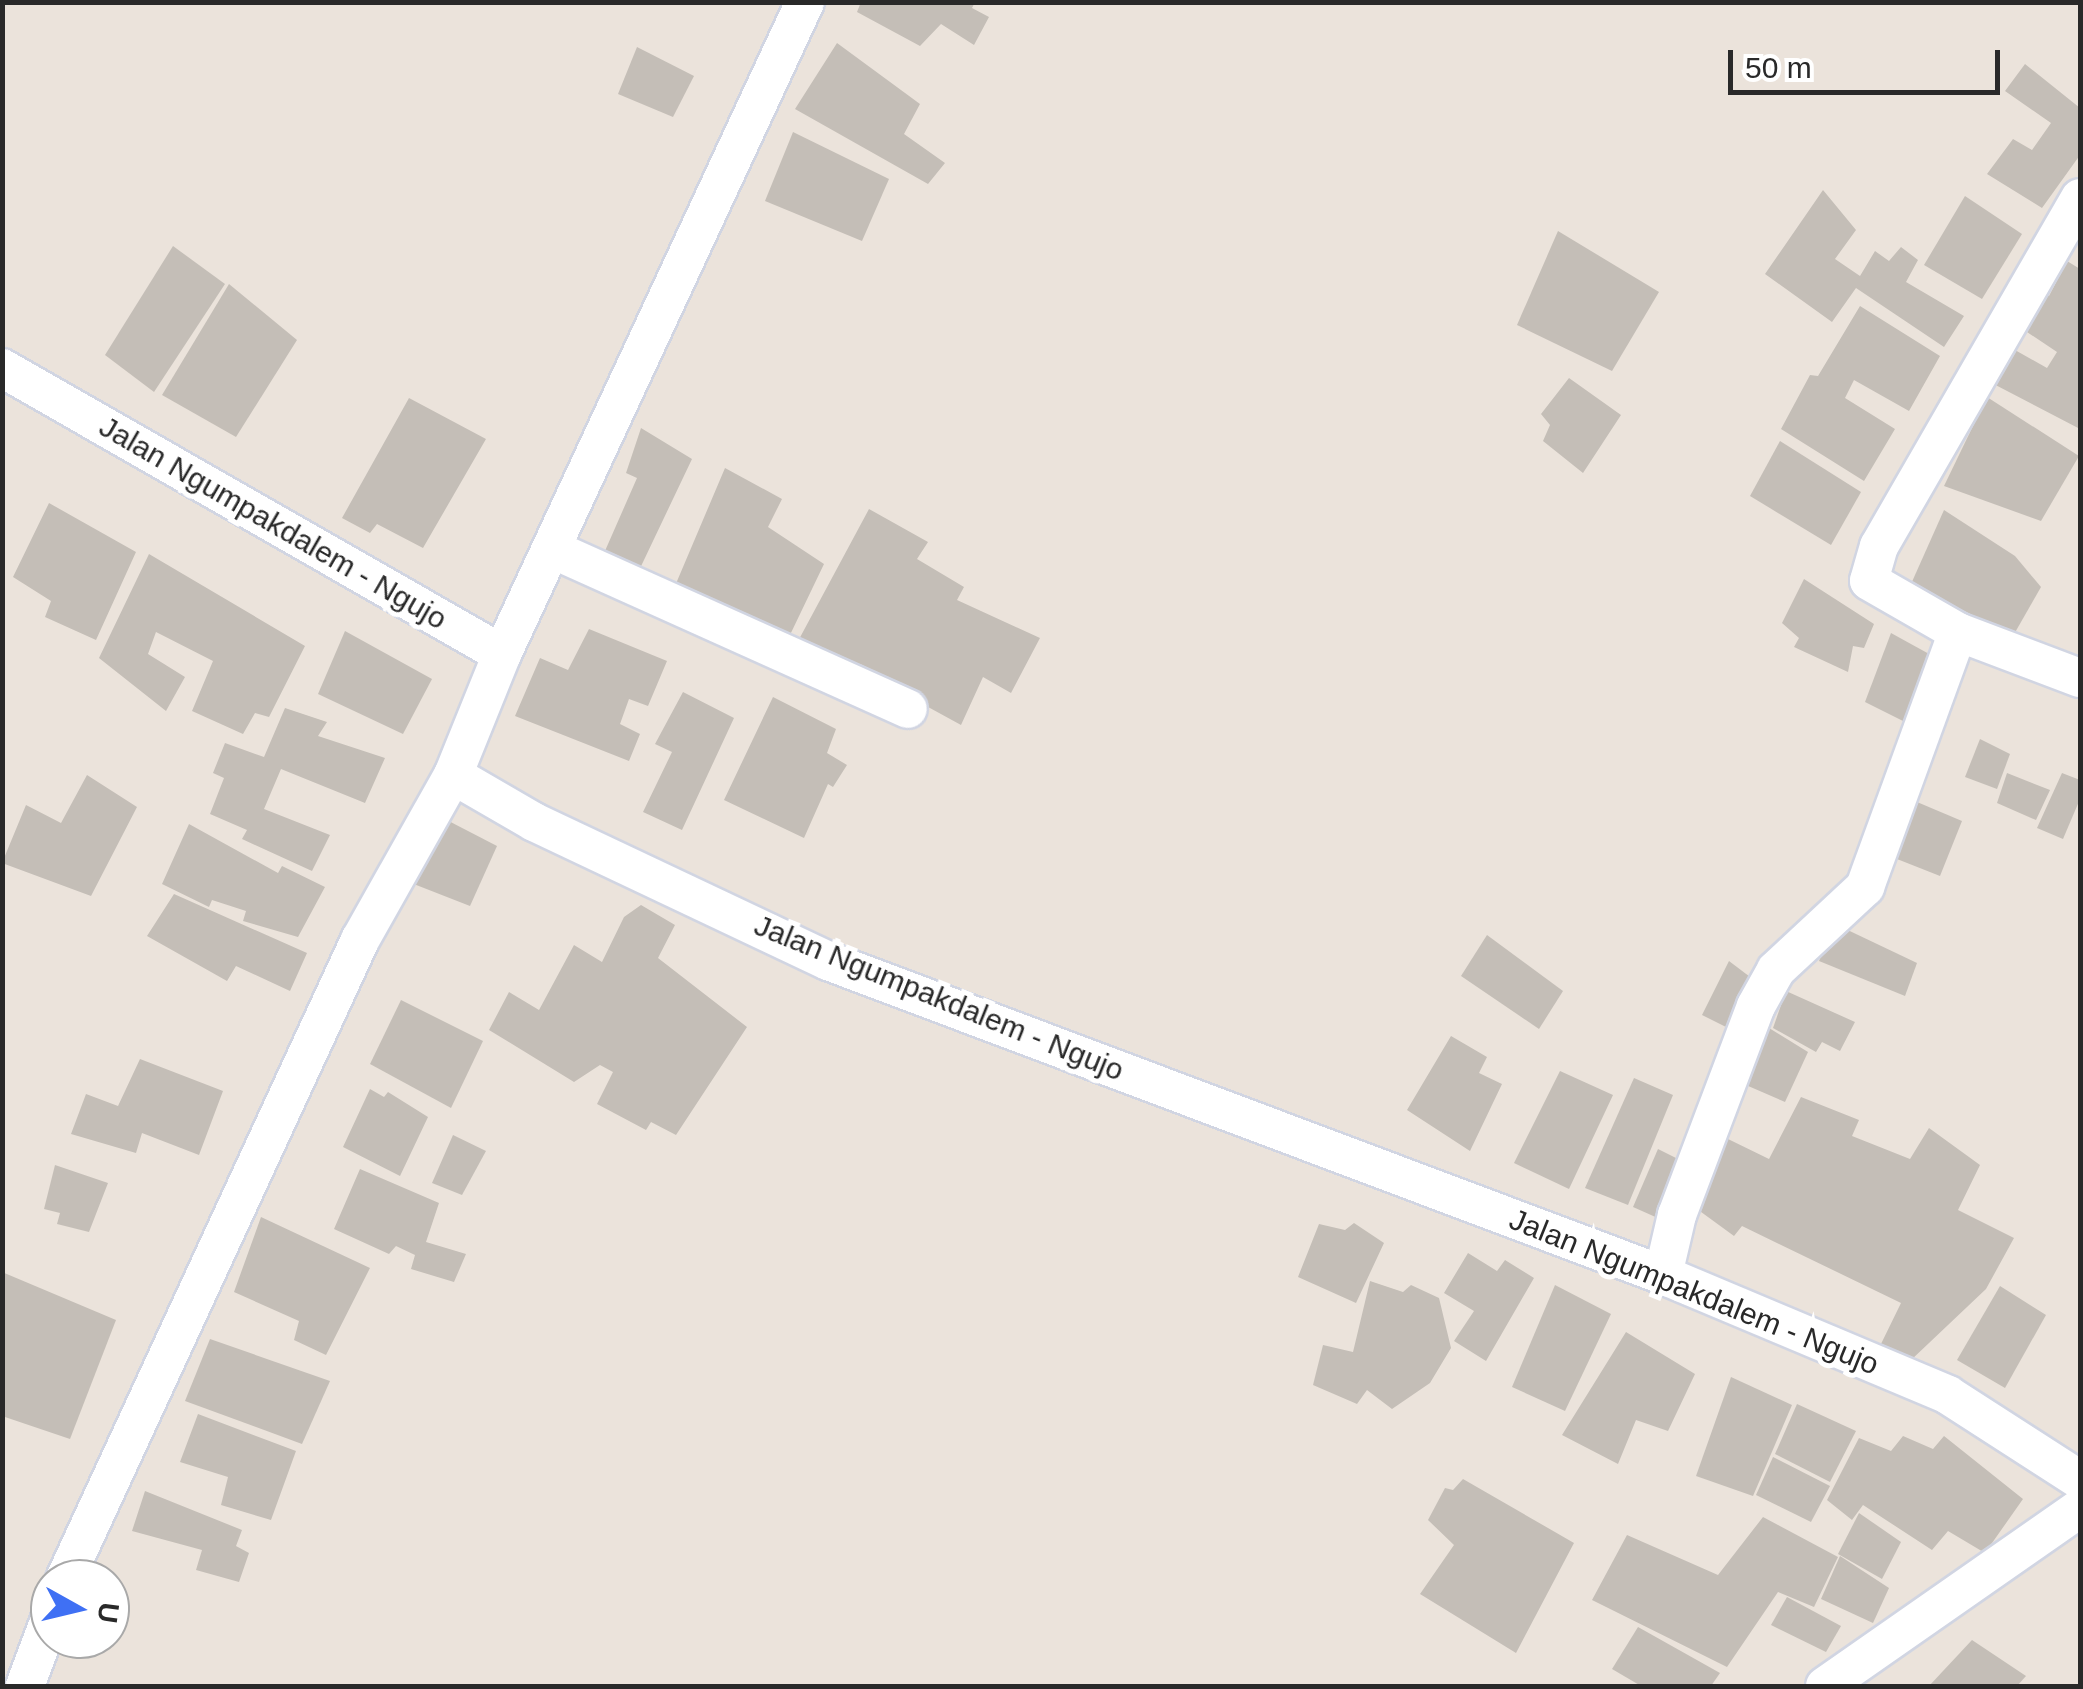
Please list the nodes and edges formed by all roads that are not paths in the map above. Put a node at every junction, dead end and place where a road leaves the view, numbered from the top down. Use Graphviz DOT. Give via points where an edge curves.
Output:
graph roads {
  1 [pos="804,2"];
  2 [pos="2080,198"];
  3 [pos="2,368"];
  4 [pos="552,549"];
  5 [pos="1958,632"];
  6 [pos="502,654"];
  7 [pos="2080,678"];
  8 [pos="908,710"];
  9 [pos="453,775"];
  10 [pos="1663,1274"];
  11 [pos="2080,1480"];
  12 [pos="2080,1508"];
  13 [pos="74,1559"];
  14 [pos="34,1659"];
  15 [pos="24,1686"];
  16 [pos="1825,1686"];
  1 -- 4 [label="street"];
  2 -- 5 [label="street" via="1871,565 1874,589"];
  3 -- 6 [label="street, Jalan Ngumpakdalem - Ngujo"];
  4 -- 6 [label="street"];
  4 -- 8 [label="street"];
  5 -- 7 [label="street"];
  5 -- 10 [label="street" via="1865,886 1776,970 1756,1006 1677,1216"];
  6 -- 9 [label="street"];
  9 -- 10 [label="street, Jalan Ngumpakdalem - Ngujo" via="534,822 828,961"];
  9 -- 13 [label="street" via="360,940"];
  10 -- 11 [label="street, Jalan Ngumpakdalem - Ngujo" via="1948,1395"];
  12 -- 16 [label="street"];
  14 -- 15 [label="street"];
}
